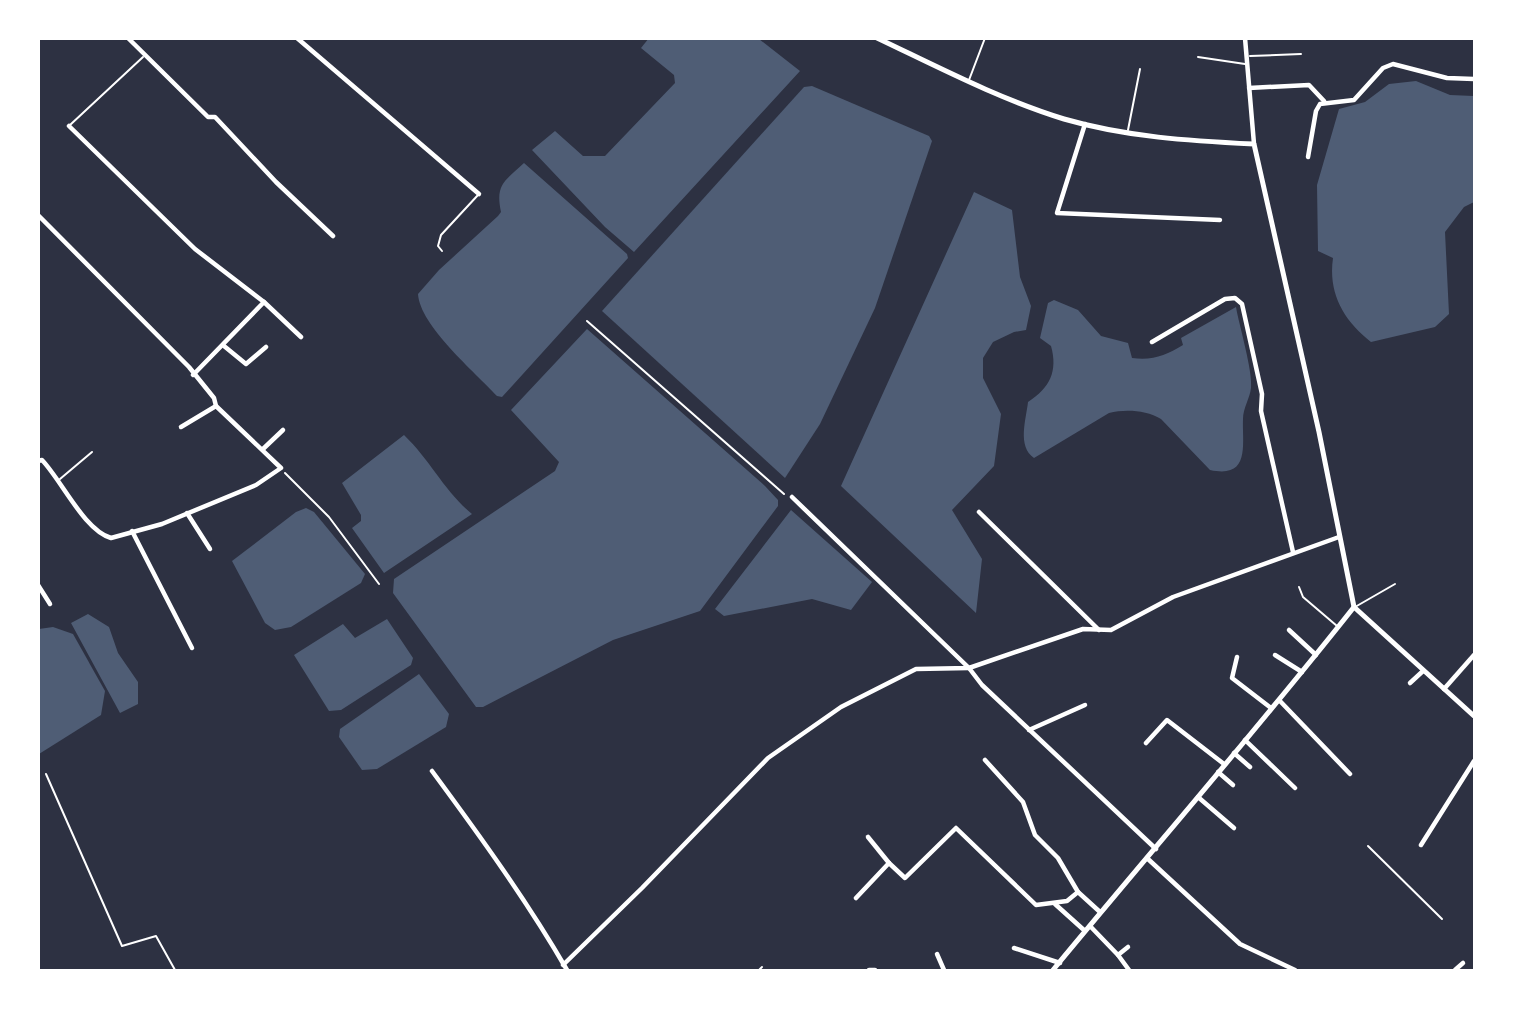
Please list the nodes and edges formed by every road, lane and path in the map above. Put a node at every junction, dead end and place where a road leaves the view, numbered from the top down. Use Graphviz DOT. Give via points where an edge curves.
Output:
graph roads {
  1 [pos="128,38"];
  2 [pos="297,38"];
  3 [pos="877,38"];
  4 [pos="985,38"];
  5 [pos="1245,38"];
  6 [pos="1301,54"];
  7 [pos="146,55"];
  8 [pos="1246,56"];
  9 [pos="1198,57"];
  10 [pos="1246,64"];
  11 [pos="1140,69"];
  12 [pos="1475,79"];
  13 [pos="968,81"];
  14 [pos="1249,88"];
  15 [pos="1324,101"];
  16 [pos="1084,124"];
  17 [pos="69,125"];
  18 [pos="1128,134"];
  19 [pos="1254,144"];
  20 [pos="1308,157"];
  21 [pos="479,194"];
  22 [pos="38,215"];
  23 [pos="1220,220"];
  24 [pos="332,236"];
  25 [pos="442,251"];
  26 [pos="264,302"];
  27 [pos="587,321"];
  28 [pos="301,337"];
  29 [pos="1152,342"];
  30 [pos="224,346"];
  31 [pos="267,347"];
  32 [pos="193,375"];
  33 [pos="216,406"];
  34 [pos="181,427"];
  35 [pos="283,430"];
  36 [pos="263,449"];
  37 [pos="92,452"];
  38 [pos="38,461"];
  39 [pos="281,468"];
  40 [pos="60,480"];
  41 [pos="792,497"];
  42 [pos="979,512"];
  43 [pos="187,513"];
  44 [pos="132,531"];
  45 [pos="1339,537"];
  46 [pos="210,549"];
  47 [pos="1293,552"];
  48 [pos="379,584"];
  49 [pos="1395,584"];
  50 [pos="38,585"];
  51 [pos="1299,587"];
  52 [pos="50,604"];
  53 [pos="1354,607"];
  54 [pos="1338,627"];
  55 [pos="1289,630"];
  56 [pos="1100,631"];
  57 [pos="192,648"];
  58 [pos="1275,655"];
  59 [pos="1316,655"];
  60 [pos="1475,656"];
  61 [pos="1237,657"];
  62 [pos="969,668"];
  63 [pos="1423,671"];
  64 [pos="1303,673"];
  65 [pos="1410,683"];
  66 [pos="1444,689"];
  67 [pos="1279,700"];
  68 [pos="1085,705"];
  69 [pos="1271,708"];
  70 [pos="1475,716"];
  71 [pos="1029,730"];
  72 [pos="1245,740"];
  73 [pos="1146,743"];
  74 [pos="1233,752"];
  75 [pos="985,760"];
  76 [pos="1475,761"];
  77 [pos="1223,764"];
  78 [pos="1250,767"];
  79 [pos="432,771"];
  80 [pos="1217,772"];
  81 [pos="46,774"];
  82 [pos="1350,774"];
  83 [pos="1233,785"];
  84 [pos="1295,788"];
  85 [pos="1198,797"];
  86 [pos="1234,828"];
  87 [pos="867,837"];
  88 [pos="1421,845"];
  89 [pos="1368,846"];
  90 [pos="1156,849"];
  91 [pos="1147,859"];
  92 [pos="889,863"];
  93 [pos="1078,892"];
  94 [pos="856,898"];
  95 [pos="1055,904"];
  96 [pos="1100,912"];
  97 [pos="1442,919"];
  98 [pos="1087,929"];
  99 [pos="1128,947"];
  100 [pos="1014,948"];
  101 [pos="937,954"];
  102 [pos="1118,955"];
  103 [pos="1059,962"];
  104 [pos="1462,963"];
  105 [pos="563,965"];
  106 [pos="762,967"];
  107 [pos="175,971"];
  108 [pos="567,971"];
  109 [pos="759,971"];
  110 [pos="944,971"];
  111 [pos="1053,971"];
  112 [pos="1129,971"];
  113 [pos="1295,971"];
  114 [pos="1455,971"];
  1 -- 7 [label="street"];
  2 -- 21 [label="street"];
  3 -- 13 [label="street"];
  4 -- 13 [label="lane"];
  5 -- 8 [label="street"];
  6 -- 8 [label="lane"];
  7 -- 17 [label="lane"];
  7 -- 24 [label="street" via="208,117 215,117"];
  8 -- 10 [label="street"];
  9 -- 10 [label="lane"];
  10 -- 14 [label="street"];
  11 -- 18 [label="lane"];
  12 -- 15 [label="street" via="1447,78 1393,64 1383,68 1354,100"];
  13 -- 16 [label="street"];
  14 -- 15 [label="street" via="1310,85"];
  14 -- 19 [label="street"];
  15 -- 20 [label="street" via="1316,111"];
  16 -- 18 [label="street"];
  16 -- 23 [label="street" via="1057,213"];
  17 -- 26 [label="street" via="195,249"];
  18 -- 19 [label="street"];
  19 -- 45 [label="street"];
  21 -- 25 [label="lane" via="441,235 438,246"];
  22 -- 32 [label="street"];
  26 -- 28 [label="street"];
  26 -- 30 [label="street"];
  27 -- 41 [label="path" via="783,494"];
  29 -- 47 [label="street" via="1225,299 1242,304"];
  30 -- 31 [label="street" via="246,365"];
  30 -- 32 [label="street"];
  32 -- 33 [label="street"];
  33 -- 34 [label="street"];
  33 -- 36 [label="street"];
  35 -- 36 [label="street"];
  36 -- 39 [label="street"];
  37 -- 40 [label="lane"];
  38 -- 40 [label="street"];
  39 -- 43 [label="street" via="256,485"];
  39 -- 48 [label="path" via="329,517"];
  40 -- 44 [label="street" via="98,533 111,538"];
  41 -- 62 [label="street"];
  42 -- 56 [label="street"];
  43 -- 44 [label="street"];
  43 -- 46 [label="street"];
  44 -- 57 [label="street"];
  45 -- 47 [label="street"];
  45 -- 53 [label="street"];
  47 -- 56 [label="street" via="1173,597 1111,630"];
  49 -- 53 [label="lane"];
  50 -- 52 [label="street"];
  51 -- 54 [label="lane" via="1303,597"];
  53 -- 54 [label="street"];
  53 -- 63 [label="street"];
  54 -- 59 [label="street"];
  55 -- 59 [label="street"];
  56 -- 62 [label="street" via="1083,629"];
  58 -- 64 [label="street"];
  59 -- 64 [label="street"];
  60 -- 66 [label="street"];
  61 -- 69 [label="street" via="1232,678"];
  62 -- 71 [label="street"];
  62 -- 105 [label="street" via="916,669 841,707 768,758"];
  63 -- 65 [label="street"];
  63 -- 66 [label="street"];
  64 -- 67 [label="street"];
  66 -- 70 [label="street"];
  67 -- 69 [label="street"];
  67 -- 82 [label="street"];
  68 -- 71 [label="street"];
  69 -- 72 [label="street"];
  71 -- 90 [label="street"];
  72 -- 74 [label="street"];
  72 -- 84 [label="street"];
  73 -- 77 [label="street" via="1167,720"];
  74 -- 77 [label="street"];
  74 -- 78 [label="street"];
  75 -- 93 [label="street" via="1023,802 1035,835 1058,858"];
  76 -- 88 [label="street"];
  77 -- 80 [label="street"];
  79 -- 105 [label="street"];
  80 -- 83 [label="street"];
  80 -- 85 [label="street"];
  81 -- 107 [label="lane" via="122,946 156,936"];
  85 -- 86 [label="street"];
  85 -- 90 [label="street"];
  87 -- 92 [label="street"];
  89 -- 97 [label="lane"];
  90 -- 91 [label="street"];
  91 -- 96 [label="street"];
  91 -- 113 [label="street" via="1240,944"];
  92 -- 94 [label="street"];
  92 -- 95 [label="street" via="905,878 956,828 1037,905"];
  93 -- 95 [label="street"];
  93 -- 96 [label="street"];
  95 -- 98 [label="street"];
  96 -- 98 [label="street"];
  98 -- 102 [label="street"];
  98 -- 103 [label="street"];
  99 -- 102 [label="street"];
  100 -- 103 [label="street"];
  101 -- 110 [label="street"];
  102 -- 112 [label="street"];
  103 -- 111 [label="street"];
  104 -- 114 [label="street"];
  105 -- 108 [label="street"];
  106 -- 109 [label="lane"];
}
